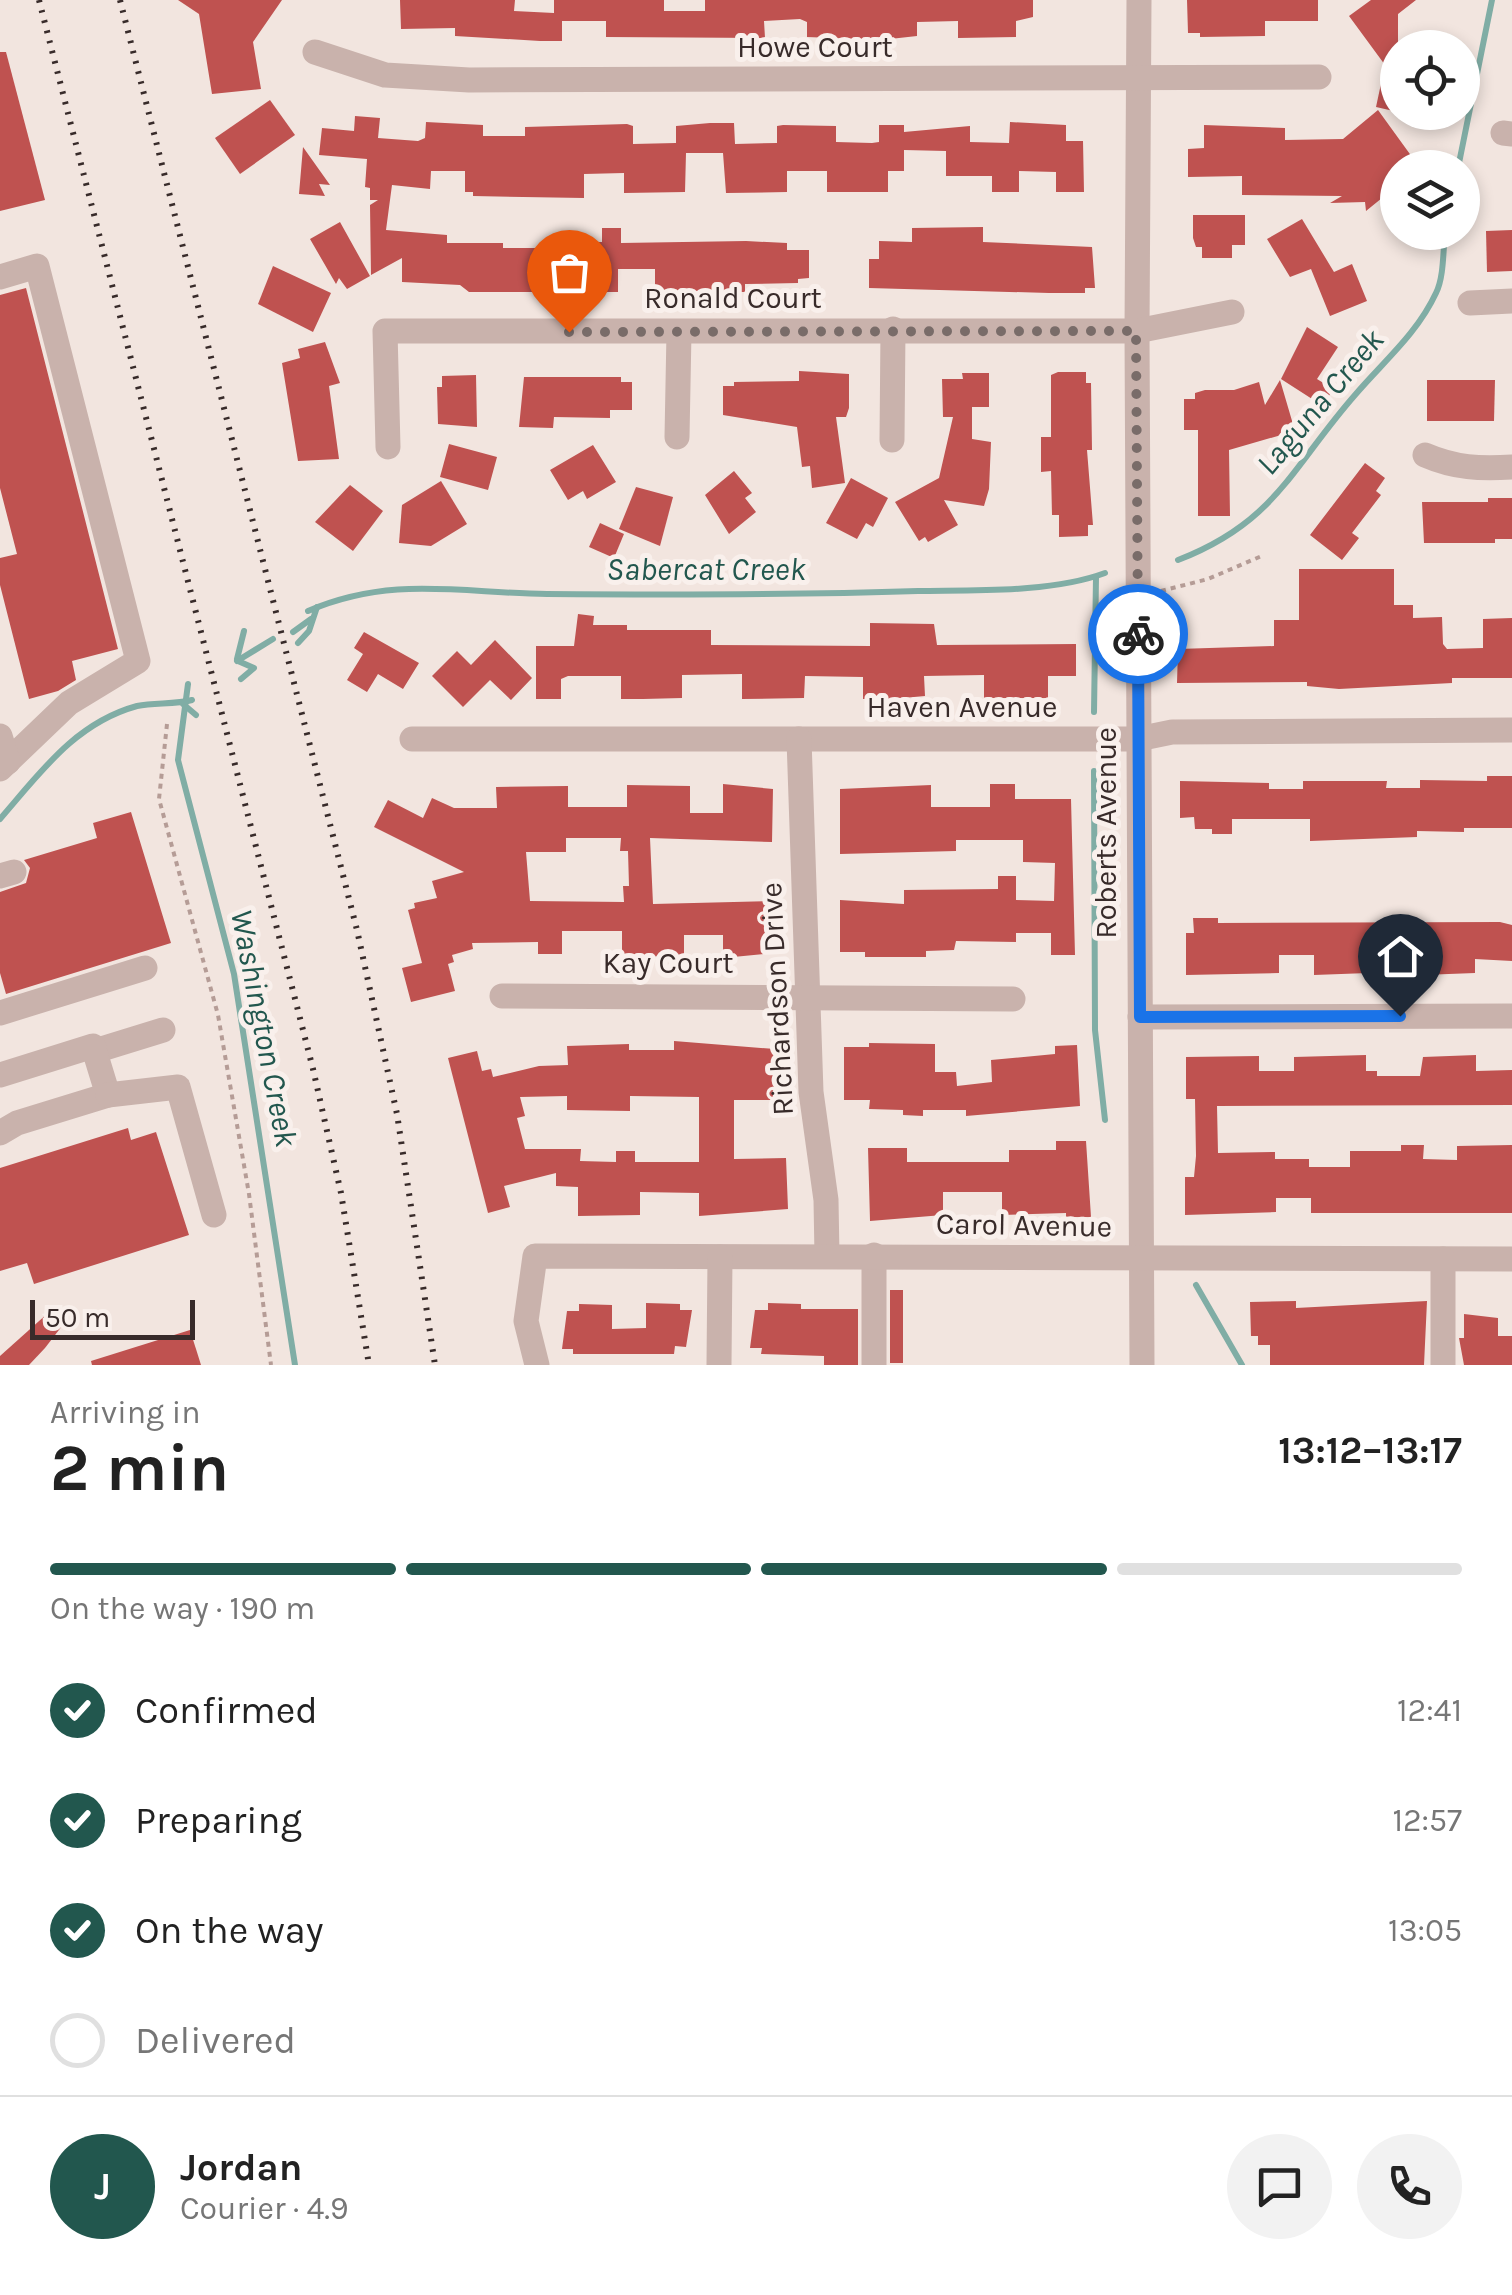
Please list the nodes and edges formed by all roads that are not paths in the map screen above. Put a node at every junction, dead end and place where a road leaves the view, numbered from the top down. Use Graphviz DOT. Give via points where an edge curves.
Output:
graph roads {
  1 [pos="1139,0"];
  2 [pos="315,52"];
  3 [pos="1138,77"];
  4 [pos="1319,77"];
  5 [pos="0,277"];
  6 [pos="1512,300"];
  7 [pos="1470,302"];
  8 [pos="1232,312"];
  9 [pos="892,329"];
  10 [pos="1136,331"];
  11 [pos="678,332"];
  12 [pos="677,437"];
  13 [pos="892,440"];
  14 [pos="388,446"];
  15 [pos="1425,456"];
  16 [pos="1512,467"];
  17 [pos="1512,730"];
  18 [pos="0,736"];
  19 [pos="799,738"];
  20 [pos="412,739"];
  21 [pos="1138,740"];
  22 [pos="4,766"];
  23 [pos="145,968"];
  24 [pos="502,996"];
  25 [pos="806,996"];
  26 [pos="1013,999"];
  27 [pos="0,1013"];
  28 [pos="1512,1016"];
  29 [pos="1140,1017"];
  30 [pos="163,1030"];
  31 [pos="95,1051"];
  32 [pos="0,1075"];
  33 [pos="108,1095"];
  34 [pos="0,1133"];
  35 [pos="214,1215"];
  36 [pos="874,1255"];
  37 [pos="720,1256"];
  38 [pos="827,1256"];
  39 [pos="1512,1258"];
  40 [pos="1443,1259"];
  41 [pos="1144,1260"];
  42 [pos="537,1365"];
  43 [pos="719,1365"];
  44 [pos="874,1365"];
  45 [pos="1142,1365"];
  46 [pos="1442,1365"];
  1 -- 3 [label="street, Roberts Avenue"];
  2 -- 3 [label="street, Howe Court" via="385,75 469,80"];
  3 -- 4 [label="street, Howe Court"];
  3 -- 10 [label="street, Roberts Avenue"];
  5 -- 22 [label="street" via="37,266 138,661 69,703"];
  6 -- 7 [label="street"];
  8 -- 10 [label="street, Ronald Court"];
  9 -- 10 [label="street, Ronald Court"];
  9 -- 11 [label="street, Ronald Court"];
  9 -- 13 [label="street"];
  10 -- 21 [label="street, Roberts Avenue"];
  11 -- 12 [label="street"];
  11 -- 14 [label="street, Ronald Court" via="386,331"];
  15 -- 16 [label="street" via="1462,467"];
  17 -- 21 [label="street, Haven Avenue" via="1172,732"];
  18 -- 22 [label="street"];
  19 -- 20 [label="street, Haven Avenue"];
  19 -- 21 [label="street, Haven Avenue"];
  19 -- 25 [label="street, Richardson Drive"];
  21 -- 29 [label="street, Roberts Avenue"];
  23 -- 27 [label="street"];
  24 -- 25 [label="street, Kay Court"];
  25 -- 26 [label="street, Kay Court"];
  25 -- 38 [label="street, Richardson Drive"];
  28 -- 29 [label="street"];
  29 -- 41 [label="street, Roberts Avenue"];
  30 -- 31 [label="street"];
  31 -- 32 [label="street" via="94,1046"];
  31 -- 33 [label="street"];
  33 -- 34 [label="street" via="16,1122"];
  33 -- 35 [label="street" via="178,1086"];
  36 -- 38 [label="street, Carol Avenue"];
  36 -- 41 [label="street, Carol Avenue"];
  36 -- 44 [label="street"];
  37 -- 38 [label="street, Carol Avenue"];
  37 -- 42 [label="street, Carol Avenue" via="534,1256 526,1321"];
  37 -- 43 [label="street"];
  39 -- 40 [label="street, Carol Avenue"];
  40 -- 41 [label="street, Carol Avenue"];
  40 -- 46 [label="street"];
  41 -- 45 [label="street, Roberts Avenue"];
}
